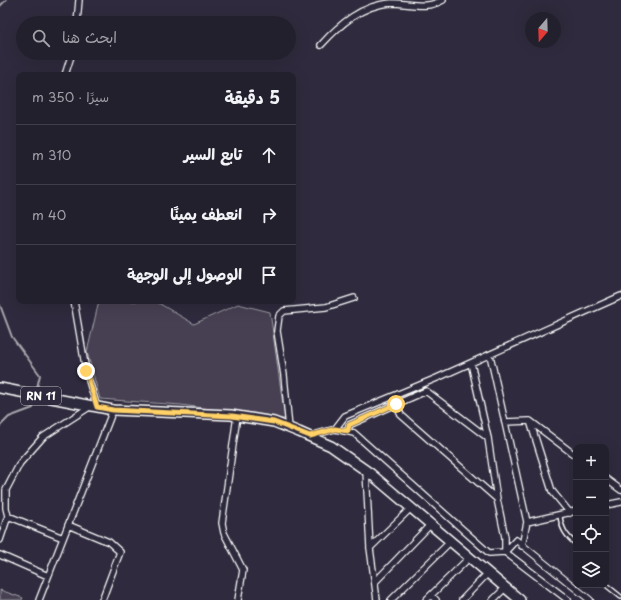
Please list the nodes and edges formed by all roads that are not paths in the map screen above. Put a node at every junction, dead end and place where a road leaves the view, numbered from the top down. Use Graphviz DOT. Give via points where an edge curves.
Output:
graph roads {
  1 [pos="79,0"];
  2 [pos="443,0"];
  3 [pos="78,16"];
  4 [pos="321,45"];
  5 [pos="70,60"];
  6 [pos="66,72"];
  7 [pos="621,296"];
  8 [pos="354,298"];
  9 [pos="75,304"];
  10 [pos="490,355"];
  11 [pos="471,363"];
  12 [pos="0,388"];
  13 [pos="396,404"];
  14 [pos="94,406"];
  15 [pos="113,410"];
  16 [pos="237,416"];
  17 [pos="530,420"];
  18 [pos="340,421"];
  19 [pos="505,422"];
  20 [pos="289,428"];
  21 [pos="335,429"];
  22 [pos="348,431"];
  23 [pos="310,436"];
  24 [pos="488,438"];
  25 [pos="573,454"];
  26 [pos="366,470"];
  27 [pos="607,480"];
  28 [pos="621,490"];
  29 [pos="497,499"];
  30 [pos="621,502"];
  31 [pos="609,504"];
  32 [pos="412,507"];
  33 [pos="573,512"];
  34 [pos="560,515"];
  35 [pos="8,516"];
  36 [pos="527,522"];
  37 [pos="432,524"];
  38 [pos="68,525"];
  39 [pos="63,538"];
  40 [pos="0,540"];
  41 [pos="451,541"];
  42 [pos="573,541"];
  43 [pos="522,546"];
  44 [pos="370,548"];
  45 [pos="506,552"];
  46 [pos="0,555"];
  47 [pos="470,557"];
  48 [pos="488,573"];
  49 [pos="48,576"];
  50 [pos="376,582"];
  51 [pos="609,587"];
  52 [pos="504,588"];
  53 [pos="431,595"];
  54 [pos="621,597"];
  55 [pos="39,600"];
  56 [pos="102,600"];
  57 [pos="238,600"];
  58 [pos="377,600"];
  59 [pos="391,600"];
  60 [pos="426,600"];
  61 [pos="436,600"];
  62 [pos="462,600"];
  63 [pos="493,600"];
  64 [pos="520,600"];
  65 [pos="568,600"];
  66 [pos="590,600"];
  1 -- 3 [label="street"];
  2 -- 4 [label="street" via="434,5 392,3 371,6 340,25"];
  5 -- 6 [label="street"];
  7 -- 10 [label="street"];
  8 -- 20 [label="street" via="326,307 294,308 284,311 279,316 276,331 284,375"];
  9 -- 14 [label="street"];
  10 -- 11 [label="street"];
  10 -- 19 [label="street"];
  11 -- 18 [label="street" via="345,416"];
  11 -- 24 [label="street"];
  12 -- 14 [label="main road, RN 11"];
  13 -- 22 [label="street" via="349,425"];
  13 -- 24 [label="street" via="426,391"];
  13 -- 29 [label="street" via="401,415"];
  14 -- 15 [label="main road, RN 11"];
  14 -- 35 [label="street" via="43,437 20,463 6,490"];
  15 -- 16 [label="main road, RN 11"];
  15 -- 38 [label="street"];
  16 -- 20 [label="main road, RN 11" via="274,422"];
  16 -- 57 [label="street" via="222,523 224,533 243,570"];
  17 -- 19 [label="street"];
  17 -- 25 [label="street"];
  17 -- 33 [label="street" via="552,491"];
  18 -- 21 [label="street"];
  18 -- 22 [label="street"];
  19 -- 36 [label="street"];
  20 -- 23 [label="main road, RN 11"];
  21 -- 22 [label="street"];
  21 -- 23 [label="street"];
  22 -- 45 [label="street" via="354,433 489,553"];
  23 -- 26 [label="main road, RN 11" via="331,446"];
  24 -- 29 [label="street"];
  26 -- 32 [label="main road, RN 11"];
  26 -- 44 [label="street"];
  27 -- 28 [label="street"];
  29 -- 45 [label="street"];
  30 -- 31 [label="street"];
  32 -- 37 [label="main road, RN 11"];
  32 -- 44 [label="street"];
  33 -- 34 [label="street"];
  34 -- 36 [label="street"];
  34 -- 42 [label="lane" via="560,522 567,536"];
  35 -- 39 [label="street"];
  35 -- 40 [label="street"];
  36 -- 43 [label="street"];
  37 -- 41 [label="main road, RN 11"];
  37 -- 50 [label="street"];
  38 -- 39 [label="street"];
  38 -- 56 [label="street" via="109,542 120,552"];
  39 -- 49 [label="street"];
  41 -- 47 [label="main road, RN 11"];
  41 -- 59 [label="street"];
  43 -- 45 [label="street" via="516,540"];
  43 -- 66 [label="street"];
  44 -- 50 [label="street"];
  45 -- 65 [label="street"];
  46 -- 49 [label="street"];
  47 -- 48 [label="main road, RN 11"];
  47 -- 53 [label="street"];
  48 -- 52 [label="main road, RN 11"];
  48 -- 62 [label="street"];
  49 -- 55 [label="street"];
  50 -- 58 [label="street"];
  51 -- 54 [label="lane"];
  52 -- 63 [label="street"];
  52 -- 64 [label="main road, RN 11"];
  53 -- 60 [label="street"];
  53 -- 61 [label="street"];
}
